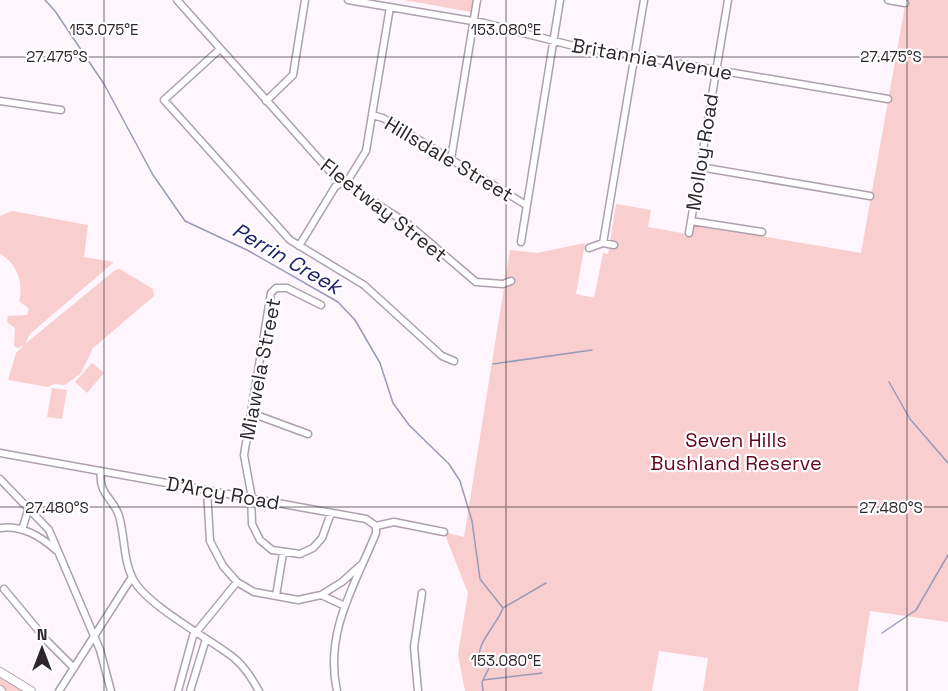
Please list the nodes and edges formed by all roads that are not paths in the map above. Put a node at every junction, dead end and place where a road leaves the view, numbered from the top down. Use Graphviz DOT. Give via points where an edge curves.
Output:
graph roads {
  1 [pos="177,0"];
  2 [pos="305,0"];
  3 [pos="348,0"];
  4 [pos="477,0"];
  5 [pos="561,0"];
  6 [pos="644,0"];
  7 [pos="728,0"];
  8 [pos="888,0"];
  9 [pos="905,3"];
  10 [pos="390,7"];
  11 [pos="474,21"];
  12 [pos="554,41"];
  13 [pos="220,49"];
  14 [pos="635,57"];
  15 [pos="716,70"];
  16 [pos="888,99"];
  17 [pos="0,101"];
  18 [pos="266,101"];
  19 [pos="61,110"];
  20 [pos="372,115"];
  21 [pos="451,159"];
  22 [pos="700,167"];
  23 [pos="344,184"];
  24 [pos="870,196"];
  25 [pos="526,205"];
  26 [pos="691,220"];
  27 [pos="762,232"];
  28 [pos="689,233"];
  29 [pos="521,242"];
  30 [pos="603,243"];
  31 [pos="614,245"];
  32 [pos="299,246"];
  33 [pos="589,248"];
  34 [pos="511,281"];
  35 [pos="321,305"];
  36 [pos="454,361"];
  37 [pos="251,413"];
  38 [pos="308,434"];
  39 [pos="0,453"];
  40 [pos="101,471"];
  41 [pos="0,478"];
  42 [pos="207,490"];
  43 [pos="252,498"];
  44 [pos="29,507"];
  45 [pos="331,513"];
  46 [pos="376,526"];
  47 [pos="0,528"];
  48 [pos="22,530"];
  49 [pos="444,532"];
  50 [pos="57,551"];
  51 [pos="283,553"];
  52 [pos="365,562"];
  53 [pos="132,577"];
  54 [pos="237,582"];
  55 [pos="4,589"];
  56 [pos="422,593"];
  57 [pos="321,595"];
  58 [pos="276,596"];
  59 [pos="345,606"];
  60 [pos="196,633"];
  61 [pos="93,636"];
  62 [pos="206,639"];
  63 [pos="74,668"];
  64 [pos="0,672"];
  65 [pos="67,680"];
  66 [pos="31,691"];
  67 [pos="59,691"];
  68 [pos="65,691"];
  69 [pos="111,691"];
  70 [pos="178,691"];
  71 [pos="190,691"];
  72 [pos="260,691"];
  73 [pos="337,691"];
  74 [pos="418,691"];
  1 -- 13 [label="street, Fleetway Street"];
  2 -- 18 [label="street" via="293,75"];
  3 -- 10 [label="street, Britannia Avenue"];
  4 -- 11 [label="street"];
  5 -- 12 [label="street"];
  6 -- 14 [label="street"];
  7 -- 15 [label="street, Molloy Road"];
  8 -- 9 [label="street"];
  10 -- 11 [label="street, Britannia Avenue"];
  10 -- 20 [label="street"];
  11 -- 12 [label="street, Britannia Avenue"];
  11 -- 21 [label="street"];
  12 -- 14 [label="street, Britannia Avenue"];
  12 -- 25 [label="street"];
  13 -- 18 [label="street, Fleetway Street"];
  13 -- 32 [label="street" via="164,100"];
  14 -- 15 [label="street, Britannia Avenue"];
  14 -- 30 [label="street"];
  15 -- 16 [label="street, Britannia Avenue"];
  15 -- 22 [label="street, Molloy Road"];
  17 -- 19 [label="street"];
  18 -- 23 [label="street, Fleetway Street"];
  20 -- 21 [label="street, Hillsdale Street"];
  20 -- 23 [label="street" via="366,151"];
  21 -- 25 [label="street, Hillsdale Street"];
  22 -- 24 [label="street"];
  22 -- 26 [label="street, Molloy Road"];
  23 -- 32 [label="street" via="335,188"];
  23 -- 34 [label="street, Fleetway Street" via="408,224 476,282"];
  25 -- 29 [label="street"];
  26 -- 27 [label="street"];
  26 -- 28 [label="street, Molloy Road"];
  30 -- 31 [label="street"];
  30 -- 33 [label="street"];
  32 -- 36 [label="street" via="364,285 441,356"];
  35 -- 37 [label="street, Miawela Street" via="286,288 273,290"];
  37 -- 38 [label="street"];
  37 -- 43 [label="street, Miawela Street" via="244,455"];
  39 -- 40 [label="street, D'Arcy Road"];
  40 -- 42 [label="street, D'Arcy Road"];
  40 -- 53 [label="street" via="100,486 119,516"];
  41 -- 44 [label="street"];
  42 -- 43 [label="street, D'Arcy Road"];
  42 -- 54 [label="street" via="210,541"];
  43 -- 45 [label="street, D'Arcy Road"];
  43 -- 51 [label="street, Miawela Street" via="252,524 261,540 272,550"];
  44 -- 48 [label="street"];
  44 -- 50 [label="street" via="46,525"];
  45 -- 46 [label="street, D'Arcy Road" via="366,519"];
  45 -- 51 [label="street" via="328,528 313,548 300,554"];
  46 -- 49 [label="street, D'Arcy Road" via="394,522"];
  46 -- 52 [label="street"];
  47 -- 48 [label="street"];
  48 -- 50 [label="street" via="43,538"];
  50 -- 61 [label="street"];
  51 -- 58 [label="street"];
  52 -- 57 [label="street"];
  52 -- 59 [label="street"];
  53 -- 60 [label="street" via="140,588"];
  53 -- 61 [label="street"];
  54 -- 58 [label="street" via="254,592"];
  54 -- 60 [label="street"];
  55 -- 63 [label="street"];
  56 -- 74 [label="street" via="414,646"];
  57 -- 58 [label="street" via="302,601"];
  57 -- 59 [label="street"];
  59 -- 73 [label="street" via="333,644"];
  60 -- 62 [label="street"];
  60 -- 70 [label="street"];
  61 -- 63 [label="street"];
  61 -- 69 [label="street"];
  62 -- 71 [label="street"];
  62 -- 72 [label="street" via="240,664"];
  63 -- 65 [label="street"];
  64 -- 66 [label="main road"];
  65 -- 67 [label="street"];
  65 -- 68 [label="street"];
}
